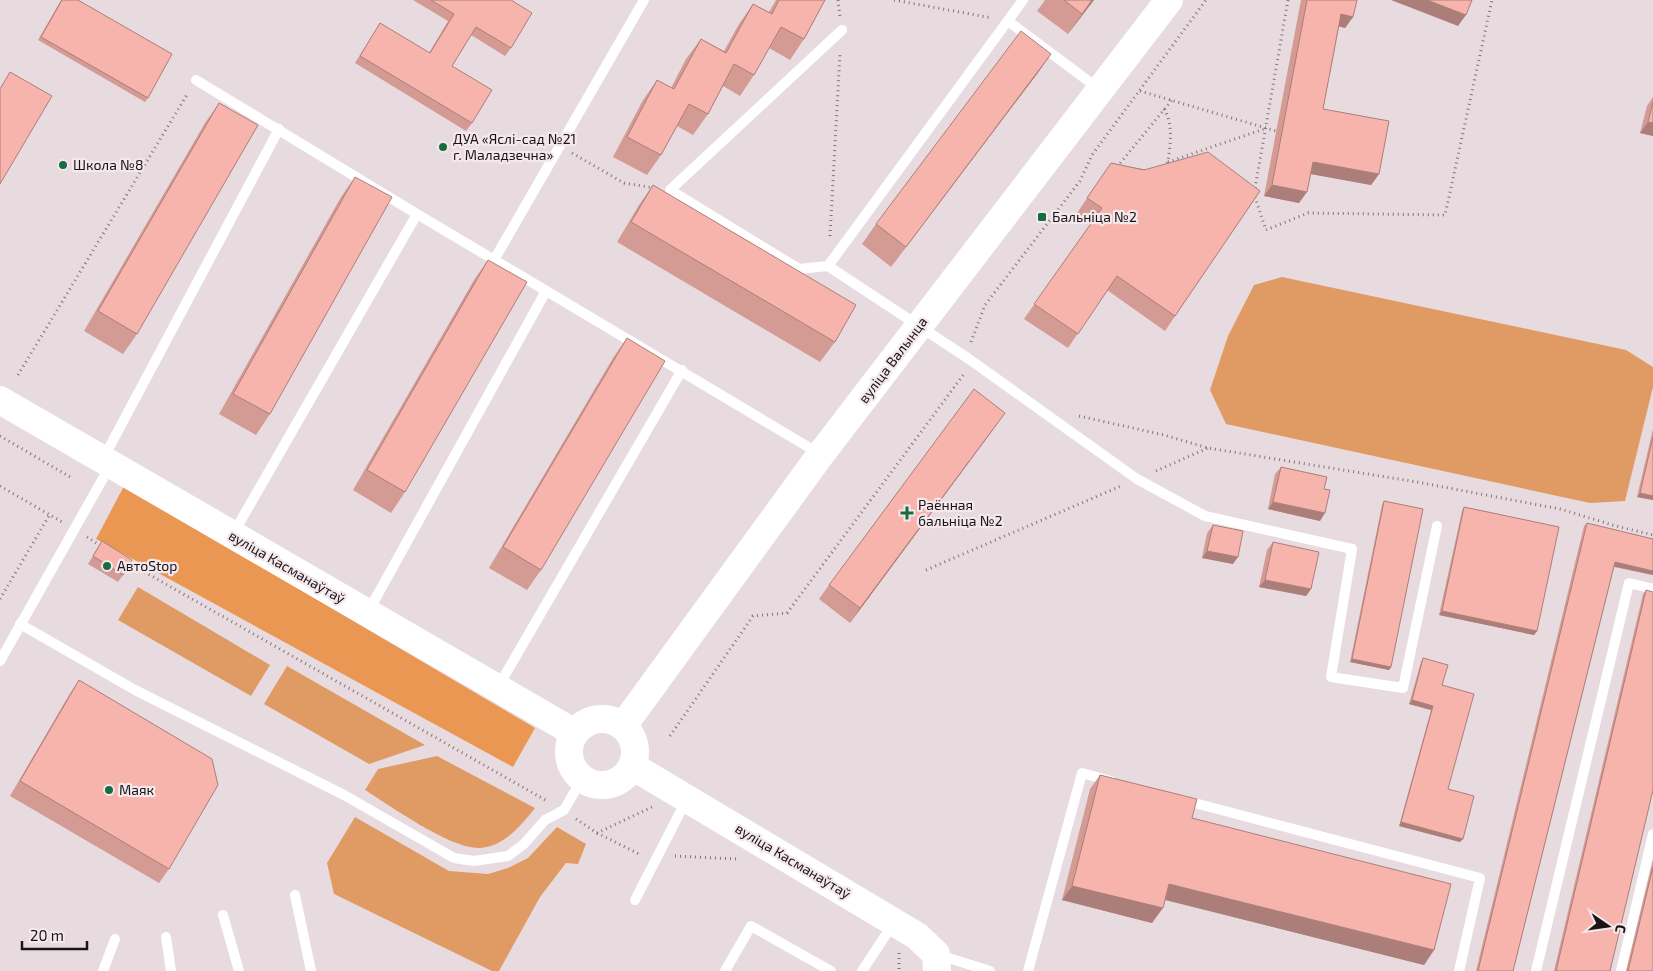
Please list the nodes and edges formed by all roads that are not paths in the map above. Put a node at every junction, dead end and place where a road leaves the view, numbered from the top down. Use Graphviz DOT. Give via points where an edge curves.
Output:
graph roads {
  1 [pos="644,0"];
  2 [pos="1023,0"];
  3 [pos="1169,0"];
  4 [pos="1008,21"];
  5 [pos="842,30"];
  6 [pos="196,80"];
  7 [pos="1101,90"];
  8 [pos="279,129"];
  9 [pos="416,214"];
  10 [pos="494,260"];
  11 [pos="828,266"];
  12 [pos="546,291"];
  13 [pos="919,326"];
  14 [pos="682,370"];
  15 [pos="0,400"];
  16 [pos="821,454"];
  17 [pos="107,463"];
  18 [pos="1438,526"];
  19 [pos="232,535"];
  20 [pos="1653,589"];
  21 [pos="368,612"];
  22 [pos="20,624"];
  23 [pos="0,661"];
  24 [pos="498,687"];
  25 [pos="623,726"];
  26 [pos="575,733"];
  27 [pos="632,766"];
  28 [pos="582,779"];
  29 [pos="1120,783"];
  30 [pos="688,798"];
  31 [pos="1177,798"];
  32 [pos="1653,834"];
  33 [pos="295,895"];
  34 [pos="635,900"];
  35 [pos="223,915"];
  36 [pos="891,928"];
  37 [pos="166,937"];
  38 [pos="115,939"];
  39 [pos="936,962"];
  40 [pos="103,971"];
  41 [pos="170,971"];
  42 [pos="239,971"];
  43 [pos="311,971"];
  44 [pos="725,971"];
  45 [pos="830,971"];
  46 [pos="862,971"];
  47 [pos="990,971"];
  48 [pos="1028,971"];
  49 [pos="1459,971"];
  50 [pos="1536,971"];
  51 [pos="1621,971"];
  1 -- 10 [label="lane"];
  2 -- 4 [label="lane"];
  3 -- 7 [label="street, вуліца Валынца"];
  4 -- 7 [label="lane"];
  4 -- 11 [label="lane"];
  5 -- 11 [label="lane" via="670,190 799,269"];
  6 -- 8 [label="lane"];
  7 -- 13 [label="street, вуліца Валынца"];
  8 -- 9 [label="lane"];
  8 -- 17 [label="lane"];
  9 -- 10 [label="lane"];
  9 -- 19 [label="lane"];
  10 -- 12 [label="lane"];
  11 -- 13 [label="lane"];
  12 -- 14 [label="lane"];
  12 -- 21 [label="lane"];
  13 -- 16 [label="street, вуліца Валынца"];
  13 -- 18 [label="lane" via="1137,479 1205,516 1352,549 1331,677 1403,688"];
  14 -- 16 [label="lane"];
  14 -- 24 [label="lane"];
  15 -- 17 [label="street, вуліца Касманаўтаў"];
  16 -- 25 [label="street, вуліца Валынца"];
  17 -- 19 [label="street, вуліца Касманаўтаў"];
  17 -- 22 [label="lane" via="75,529"];
  19 -- 21 [label="street, вуліца Касманаўтаў"];
  20 -- 50 [label="lane" via="1629,583"];
  21 -- 24 [label="street, вуліца Касманаўтаў"];
  22 -- 23 [label="lane"];
  22 -- 28 [label="lane" via="135,690 344,795 454,858 474,861 508,856 524,844 545,820 564,810"];
  24 -- 26 [label="street, вуліца Касманаўтаў"];
  25 -- 26 [label="street" via="597,719 586,723"];
  25 -- 27 [label="street" via="633,740"];
  26 -- 28 [label="street" via="568,750 574,772"];
  27 -- 28 [label="street" via="622,779 612,784 591,784"];
  27 -- 30 [label="street, вуліца Касманаўтаў"];
  29 -- 48 [label="lane" via="1082,773"];
  30 -- 34 [label="lane"];
  30 -- 36 [label="street, вуліца Касманаўтаў"];
  31 -- 49 [label="lane" via="1480,878"];
  32 -- 51 [label="lane"];
  33 -- 43 [label="lane"];
  35 -- 42 [label="lane"];
  36 -- 39 [label="street, вуліца Касманаўтаў" via="917,936"];
  36 -- 46 [label="lane"];
  37 -- 41 [label="lane"];
  38 -- 40 [label="lane"];
  39 -- 47 [label="lane"];
  44 -- 45 [label="lane" via="751,926"];
}
